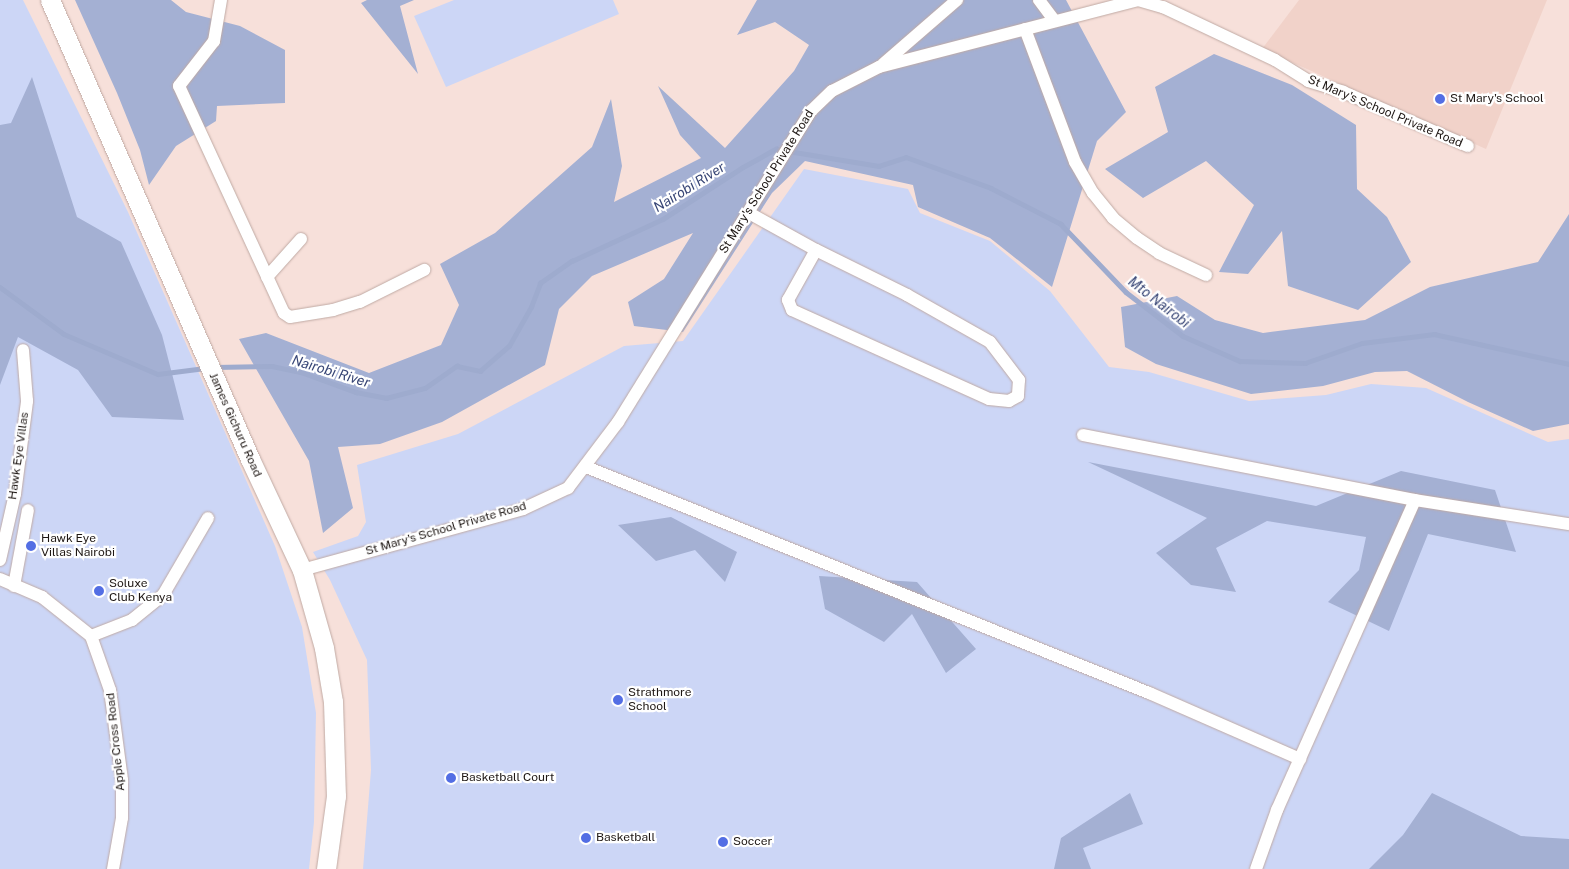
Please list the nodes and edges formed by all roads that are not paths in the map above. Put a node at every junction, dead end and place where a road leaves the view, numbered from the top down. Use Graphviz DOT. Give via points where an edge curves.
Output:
graph roads {
  1 [pos="50,0"];
  2 [pos="221,0"];
  3 [pos="957,0"];
  4 [pos="1040,0"];
  5 [pos="1055,21"];
  6 [pos="1025,29"];
  7 [pos="879,67"];
  8 [pos="1468,146"];
  9 [pos="749,213"];
  10 [pos="301,239"];
  11 [pos="816,250"];
  12 [pos="424,270"];
  13 [pos="1206,275"];
  14 [pos="267,277"];
  15 [pos="23,350"];
  16 [pos="1083,435"];
  17 [pos="586,467"];
  18 [pos="1415,500"];
  19 [pos="28,510"];
  20 [pos="208,518"];
  21 [pos="1569,524"];
  22 [pos="0,560"];
  23 [pos="302,570"];
  24 [pos="0,580"];
  25 [pos="14,586"];
  26 [pos="91,636"];
  27 [pos="1300,759"];
  28 [pos="113,869"];
  29 [pos="326,869"];
  30 [pos="1256,869"];
  1 -- 23 [label="main road, James Gichuru Road"];
  2 -- 14 [label="street" via="214,41 179,86"];
  3 -- 7 [label="street"];
  4 -- 5 [label="street"];
  5 -- 6 [label="street, St Mary's School Private Road"];
  5 -- 8 [label="street, St Mary's School Private Road" via="1121,3 1138,0 1151,3 1274,60 1308,81 1343,92"];
  6 -- 7 [label="street, St Mary's School Private Road"];
  6 -- 13 [label="street" via="1075,162 1094,193 1113,218 1137,238 1159,253"];
  7 -- 9 [label="street, St Mary's School Private Road" via="819,100"];
  9 -- 11 [label="street"];
  9 -- 17 [label="street, St Mary's School Private Road"];
  10 -- 14 [label="street"];
  11 -- 11 [label="street" via="788,300 792,310 990,399 1009,401 1018,396 1020,386 1016,374 990,342 908,295"];
  12 -- 14 [label="street" via="360,302 290,317 284,313"];
  15 -- 22 [label="street, Hawk Eye Villas" via="27,401 15,494"];
  16 -- 18 [label="street"];
  17 -- 23 [label="street, St Mary's School Private Road" via="568,488 523,509"];
  17 -- 27 [label="street" via="1158,696"];
  18 -- 21 [label="street"];
  18 -- 27 [label="street"];
  19 -- 25 [label="street"];
  20 -- 26 [label="street" via="163,595 132,620"];
  23 -- 29 [label="main road, James Gichuru Road" via="324,648 333,711 336,796"];
  24 -- 25 [label="street"];
  25 -- 26 [label="street" via="42,597"];
  26 -- 28 [label="street, Apple Cross Road" via="110,690 122,780 122,818"];
  27 -- 30 [label="street"];
}
